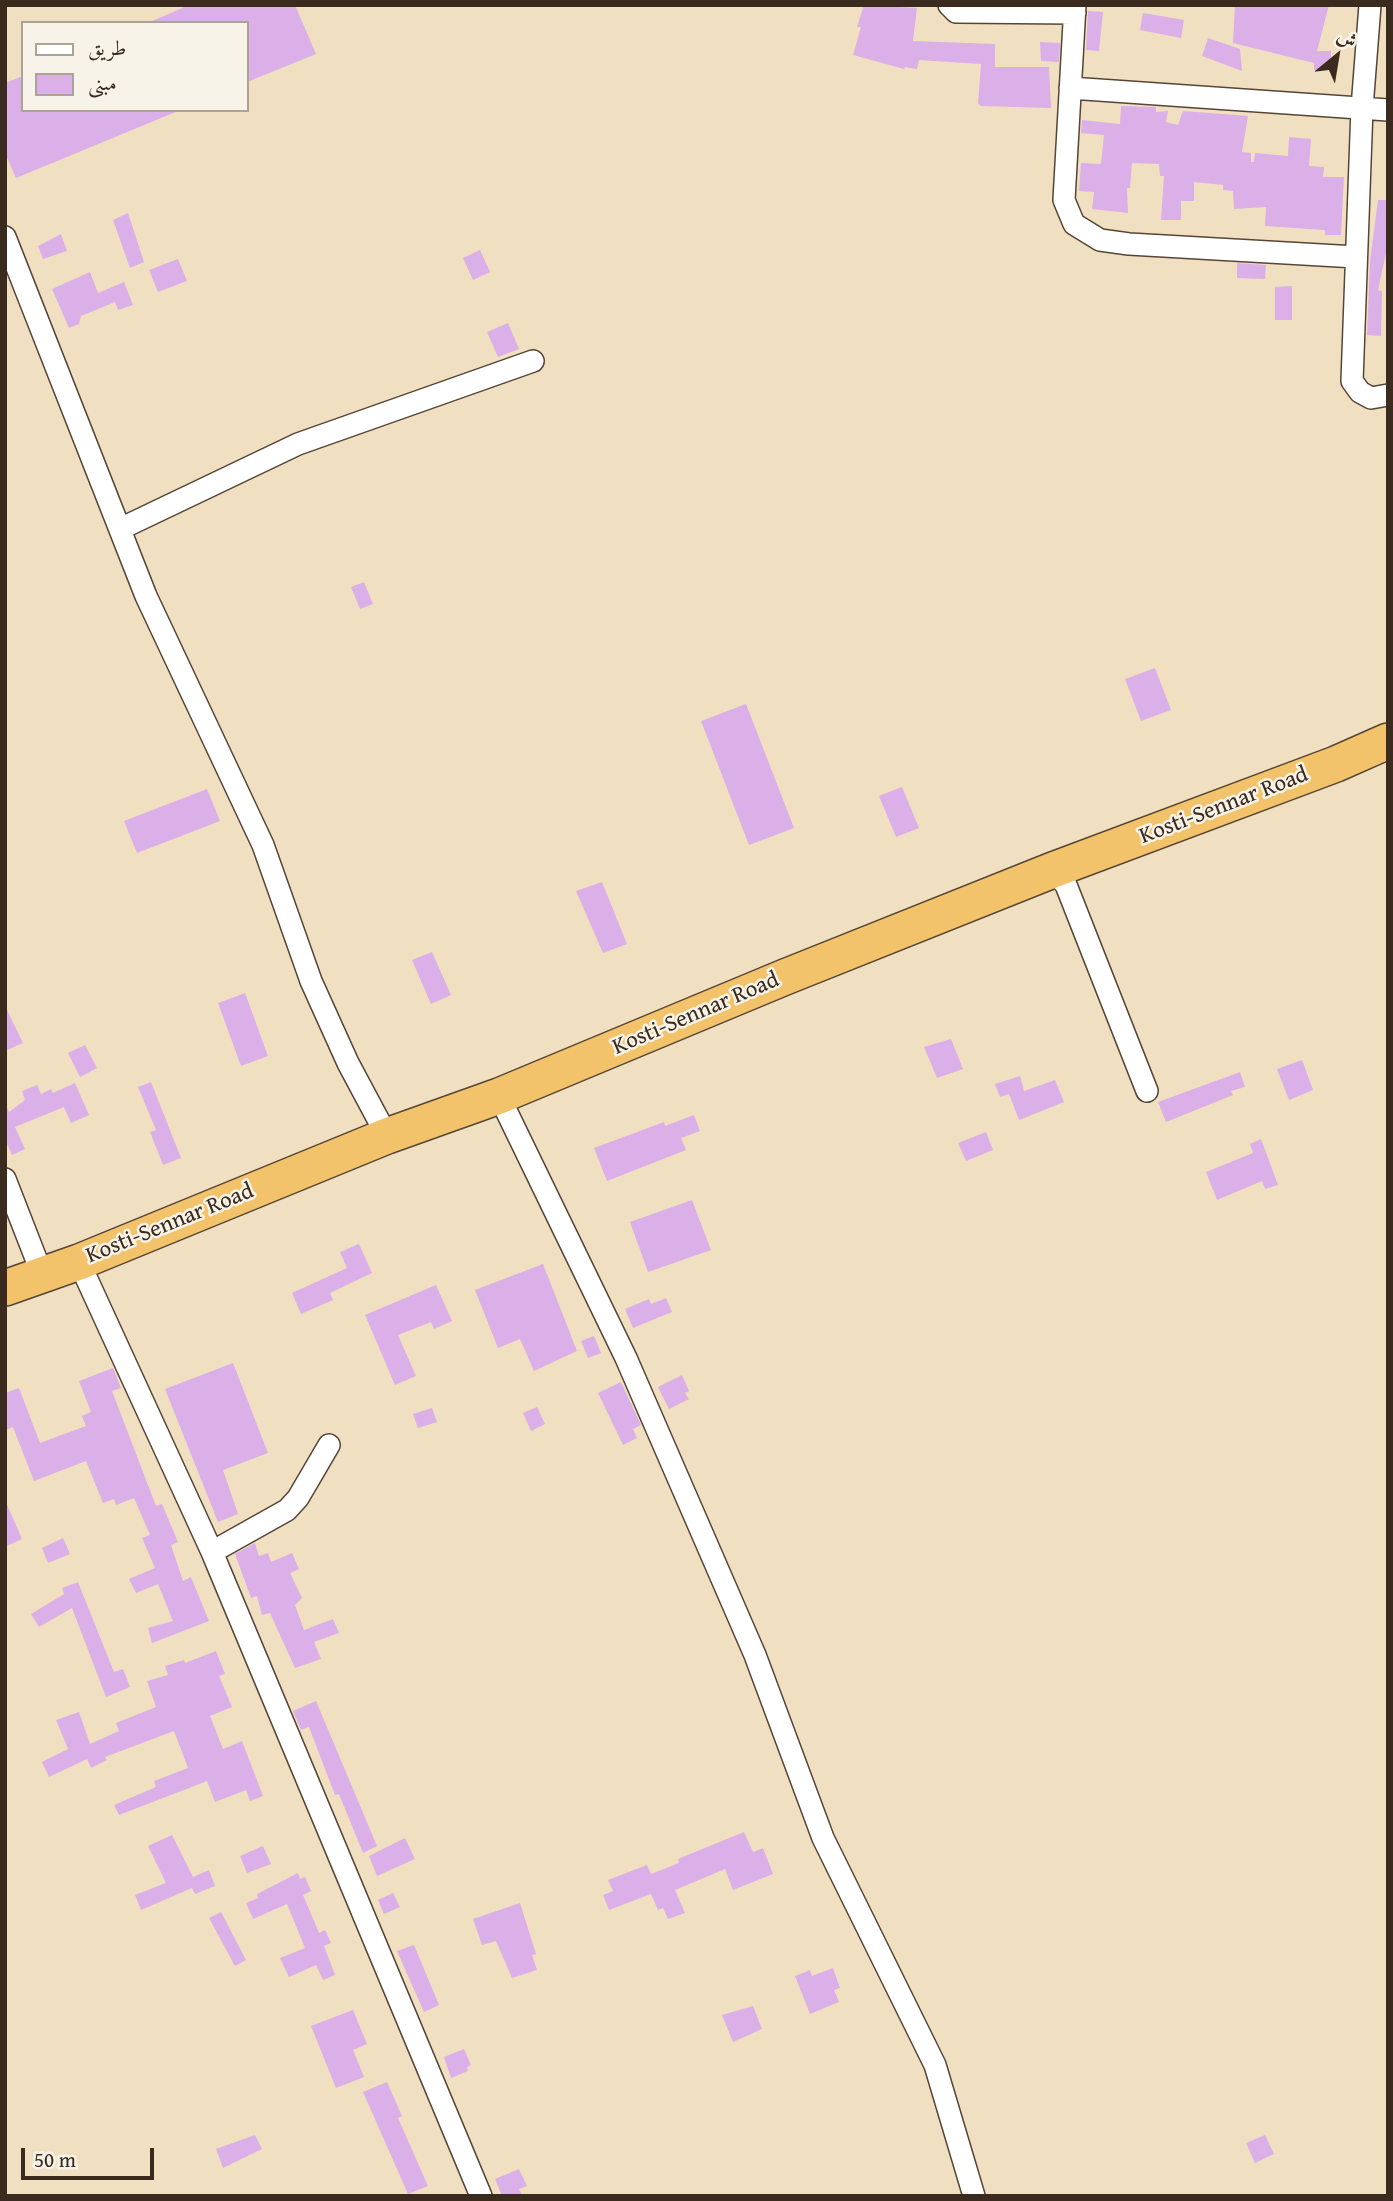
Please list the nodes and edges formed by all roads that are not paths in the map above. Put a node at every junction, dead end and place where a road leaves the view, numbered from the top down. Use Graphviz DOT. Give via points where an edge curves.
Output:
graph roads {
  1 [pos="949,5"];
  2 [pos="1370,5"];
  3 [pos="1075,9"];
  4 [pos="1070,88"];
  5 [pos="1362,108"];
  6 [pos="1388,110"];
  7 [pos="5,237"];
  8 [pos="1356,257"];
  9 [pos="533,361"];
  10 [pos="1388,395"];
  11 [pos="120,529"];
  12 [pos="1388,741"];
  13 [pos="1053,870"];
  14 [pos="1147,1091"];
  15 [pos="499,1096"];
  16 [pos="387,1136"];
  17 [pos="5,1179"];
  18 [pos="79,1262"];
  19 [pos="42,1274"];
  20 [pos="5,1288"];
  21 [pos="329,1445"];
  22 [pos="212,1552"];
  23 [pos="481,2196"];
  24 [pos="974,2196"];
  1 -- 3 [label="street" via="956,12"];
  2 -- 5 [label="street"];
  3 -- 4 [label="street"];
  4 -- 5 [label="street"];
  4 -- 8 [label="street" via="1063,200 1074,224 1100,240"];
  5 -- 6 [label="street"];
  5 -- 8 [label="street"];
  7 -- 11 [label="street"];
  8 -- 10 [label="street" via="1352,381 1371,398"];
  9 -- 11 [label="street" via="298,444"];
  11 -- 16 [label="street" via="146,596 263,845 311,981"];
  12 -- 13 [label="highway, Kosti-Sennar Road"];
  13 -- 14 [label="street" via="1066,885"];
  13 -- 15 [label="highway, Kosti-Sennar Road"];
  15 -- 16 [label="highway, Kosti-Sennar Road"];
  15 -- 24 [label="street" via="625,1358 701,1531 755,1655 824,1838 935,2065"];
  16 -- 18 [label="highway, Kosti-Sennar Road"];
  17 -- 19 [label="street"];
  18 -- 19 [label="highway, Kosti-Sennar Road"];
  18 -- 22 [label="street"];
  19 -- 20 [label="highway, Kosti-Sennar Road"];
  21 -- 22 [label="street" via="287,1510"];
  22 -- 23 [label="street"];
}
